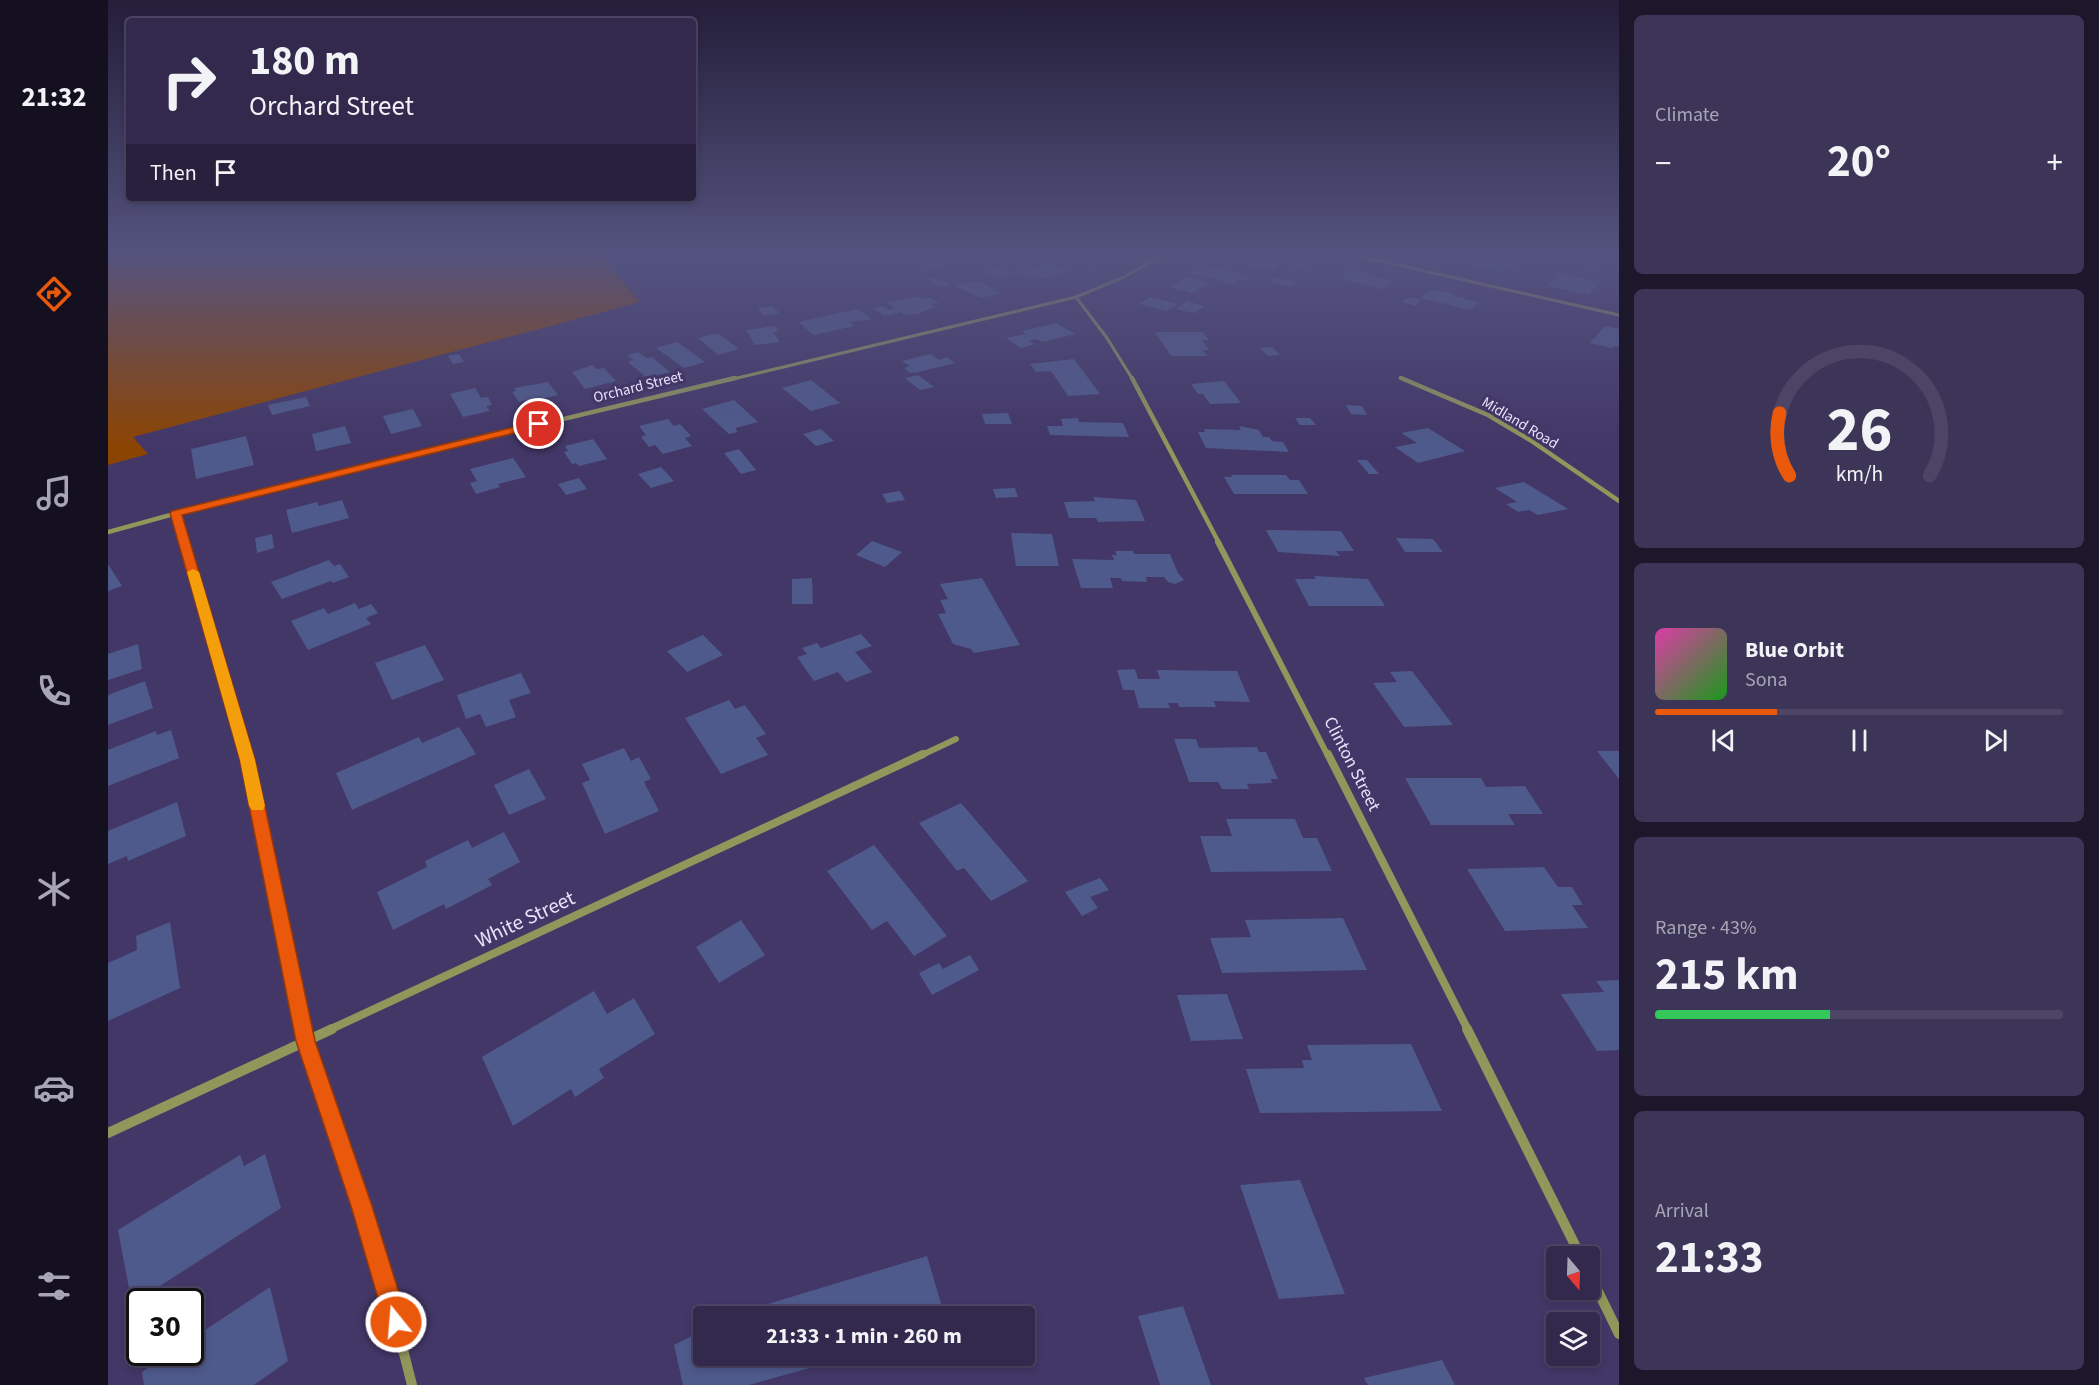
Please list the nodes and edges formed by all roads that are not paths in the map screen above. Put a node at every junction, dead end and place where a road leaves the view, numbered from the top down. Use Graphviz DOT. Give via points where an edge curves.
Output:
graph roads {
  1 [pos="992,317"];
  2 [pos="1091,317"];
  3 [pos="1401,378"];
  4 [pos="1619,501"];
  5 [pos="176,513"];
  6 [pos="108,532"];
  7 [pos="956,739"];
  8 [pos="305,1041"];
  9 [pos="108,1133"];
  10 [pos="1575,1246"];
  11 [pos="1600,1295"];
  12 [pos="1619,1334"];
  13 [pos="412,1385"];
  1 -- 5 [label="street, Orchard Street"];
  2 -- 10 [label="street, Clinton Street" via="1138,388 1361,818"];
  3 -- 4 [label="street, Midland Road" via="1488,416"];
  5 -- 6 [label="street, Orchard Street"];
  5 -- 8 [label="street" via="248,760"];
  7 -- 8 [label="street, White Street"];
  8 -- 9 [label="street, White Street"];
  8 -- 13 [label="street" via="362,1206"];
  11 -- 12 [label="street"];
}
